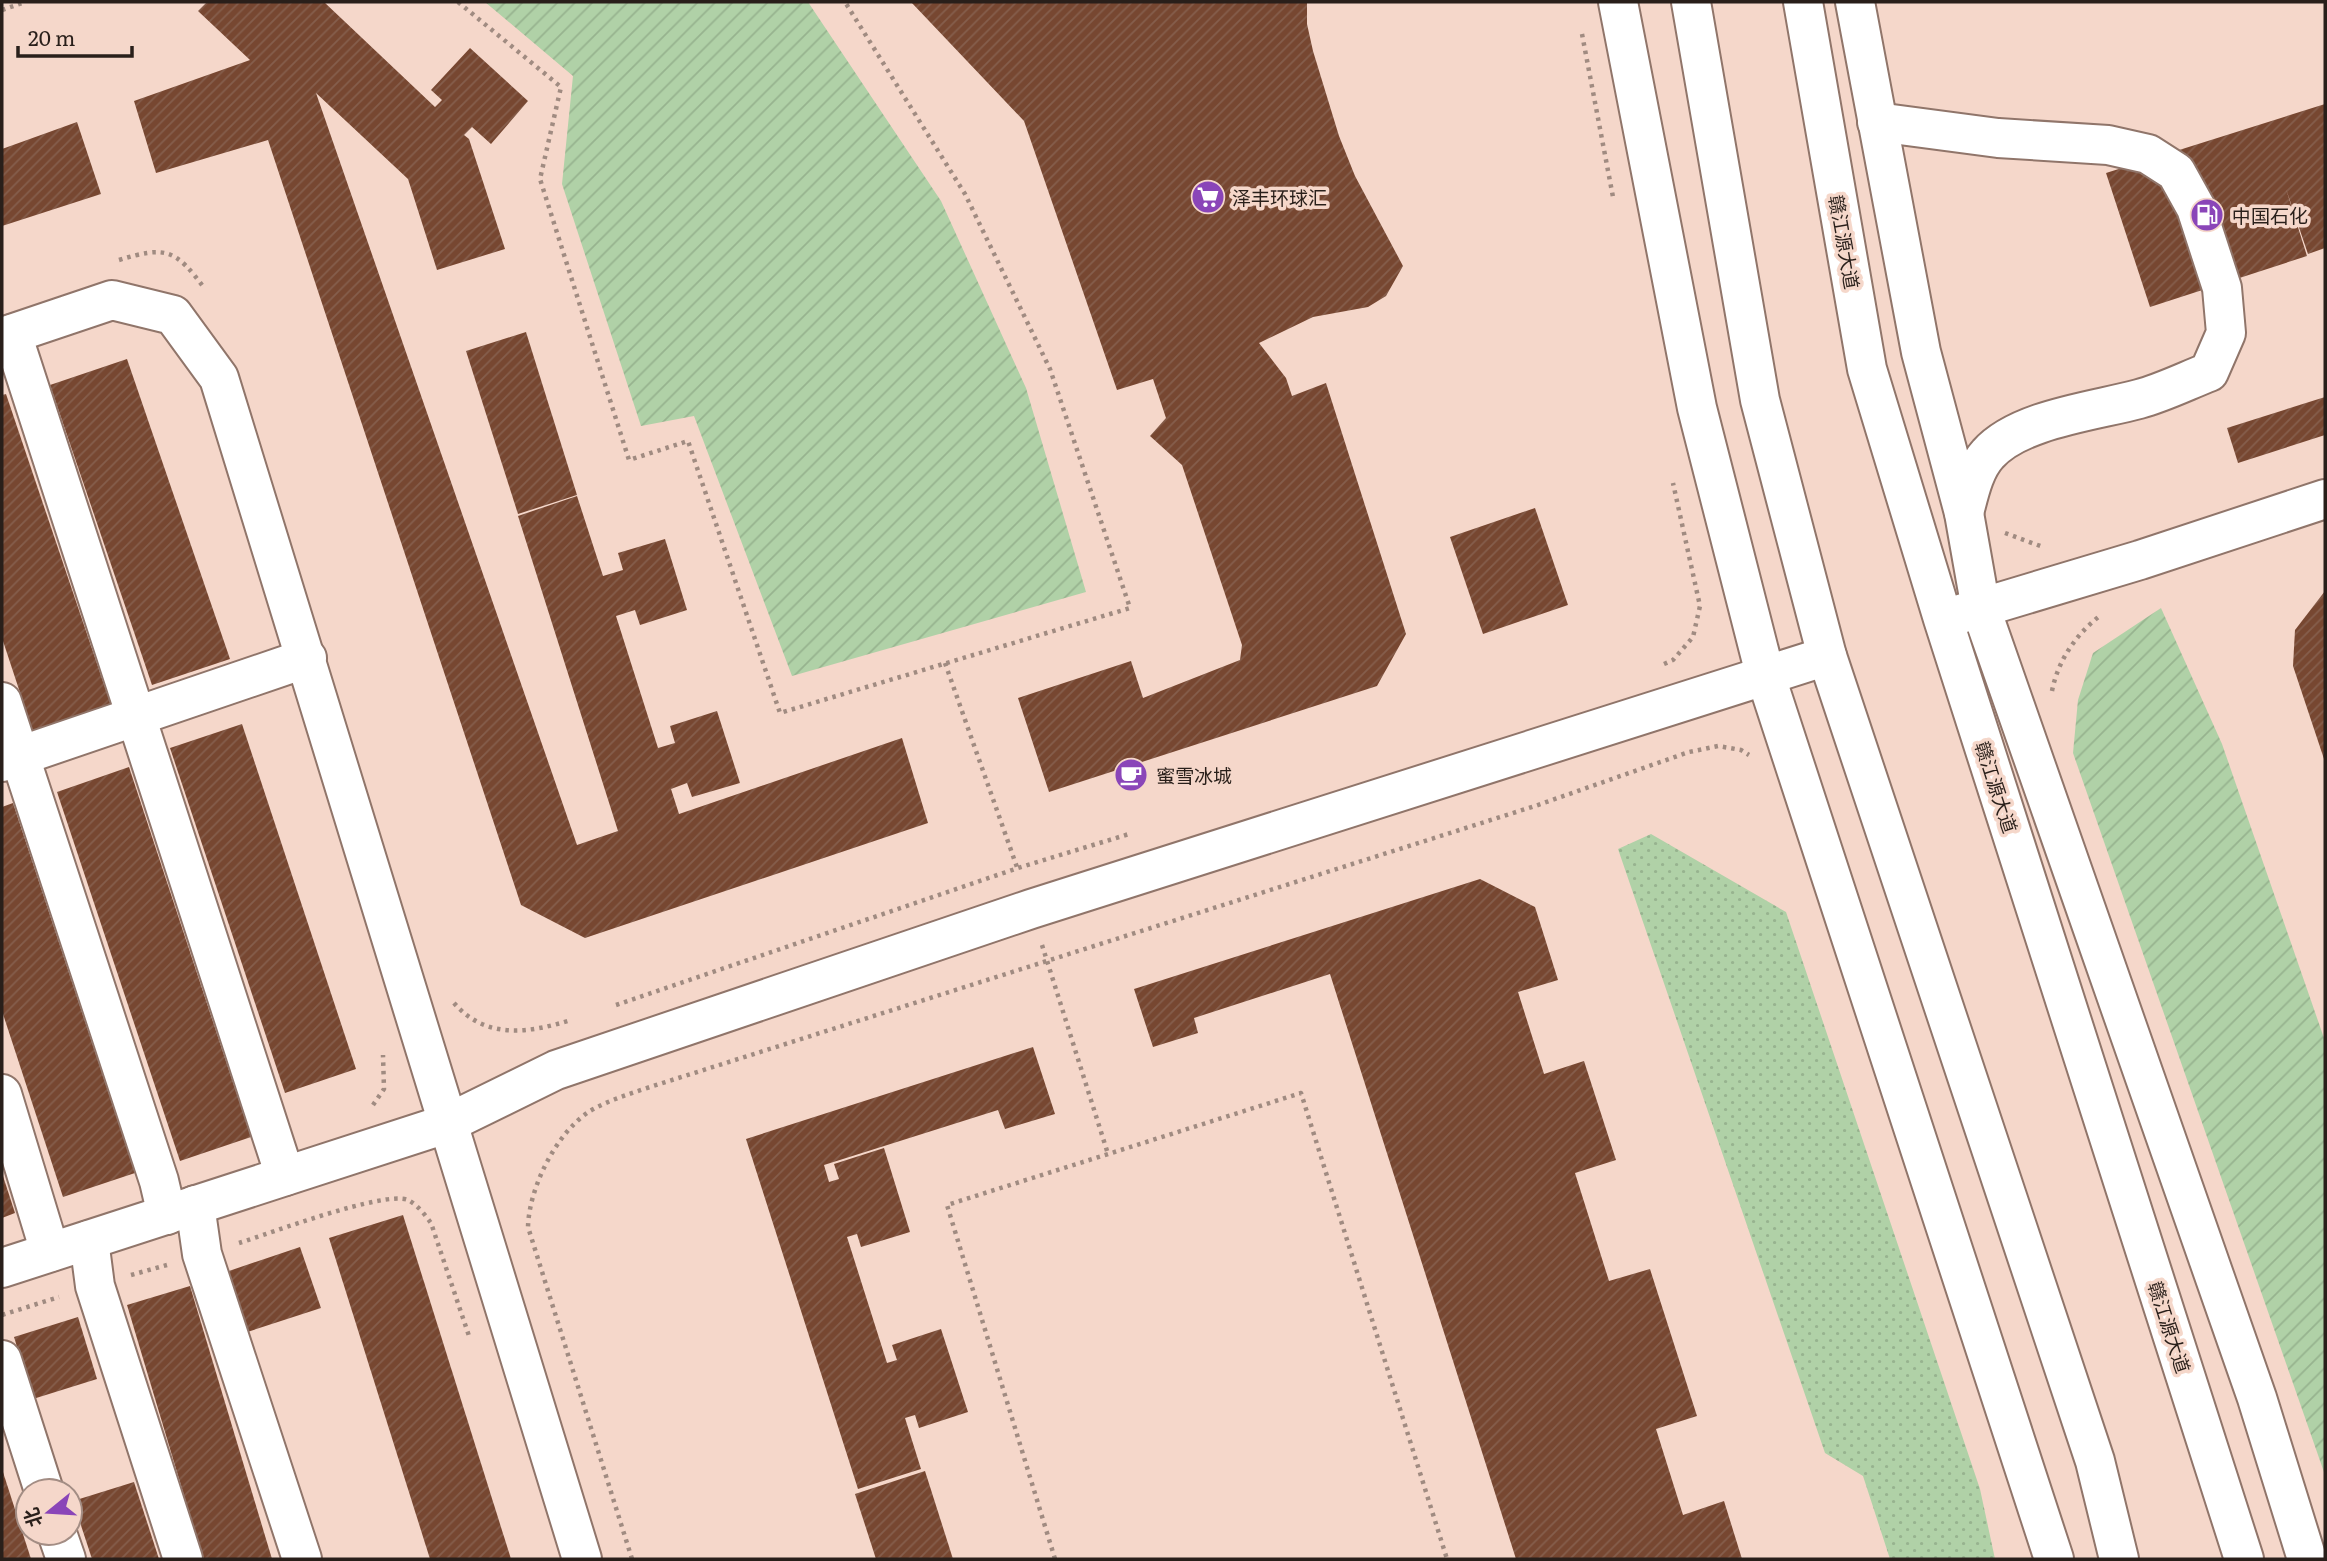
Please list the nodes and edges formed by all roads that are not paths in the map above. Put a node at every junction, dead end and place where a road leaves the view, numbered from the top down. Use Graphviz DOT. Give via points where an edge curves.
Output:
graph roads {
  1 [pos="1618,2"];
  2 [pos="1691,2"];
  3 [pos="1803,2"];
  4 [pos="1855,2"];
  5 [pos="1877,122"];
  6 [pos="7,336"];
  7 [pos="2325,499"];
  8 [pos="1964,513"];
  9 [pos="1981,610"];
  10 [pos="1943,619"];
  11 [pos="1827,656"];
  12 [pos="307,659"];
  13 [pos="1765,674"];
  14 [pos="2,702"];
  15 [pos="136,716"];
  16 [pos="11,759"];
  17 [pos="2,1094"];
  18 [pos="446,1124"];
  19 [pos="285,1176"];
  20 [pos="181,1210"];
  21 [pos="89,1240"];
  22 [pos="50,1252"];
  23 [pos="2,1268"];
  24 [pos="2,1360"];
  25 [pos="40,1477"];
  26 [pos="183,1559"];
  27 [pos="302,1559"];
  28 [pos="582,1559"];
  29 [pos="2054,1559"];
  30 [pos="2119,1559"];
  31 [pos="2244,1559"];
  32 [pos="2307,1559"];
  1 -- 13 [label="street" via="1697,408"];
  2 -- 11 [label="street" via="1760,400"];
  3 -- 10 [label="street, 赣江源大道" via="1867,369"];
  4 -- 5 [label="street"];
  5 -- 8 [label="street" via="1921,352"];
  5 -- 8 [label="street" via="1998,138 2108,145 2148,154 2176,172 2196,208 2222,288 2226,333 2209,372 2141,399 2028,429 2005,441 1987,454"];
  6 -- 12 [label="street" via="113,300 173,315 219,378"];
  6 -- 15 [label="street"];
  7 -- 9 [label="street"];
  8 -- 9 [label="street"];
  9 -- 10 [label="street"];
  9 -- 32 [label="street" via="2252,1385"];
  10 -- 31 [label="street, 赣江源大道"];
  11 -- 13 [label="street"];
  11 -- 30 [label="street" via="2095,1461"];
  12 -- 15 [label="street"];
  12 -- 18 [label="street"];
  13 -- 18 [label="street" via="1031,909 569,1065"];
  13 -- 29 [label="street"];
  14 -- 16 [label="street"];
  15 -- 16 [label="street"];
  15 -- 19 [label="street"];
  16 -- 20 [label="street"];
  17 -- 22 [label="street"];
  18 -- 19 [label="street"];
  18 -- 28 [label="street"];
  19 -- 20 [label="street"];
  20 -- 21 [label="street"];
  20 -- 27 [label="street" via="202,1254"];
  21 -- 22 [label="street"];
  21 -- 26 [label="street" via="95,1286"];
  22 -- 23 [label="street"];
  24 -- 25 [label="street"];
}
